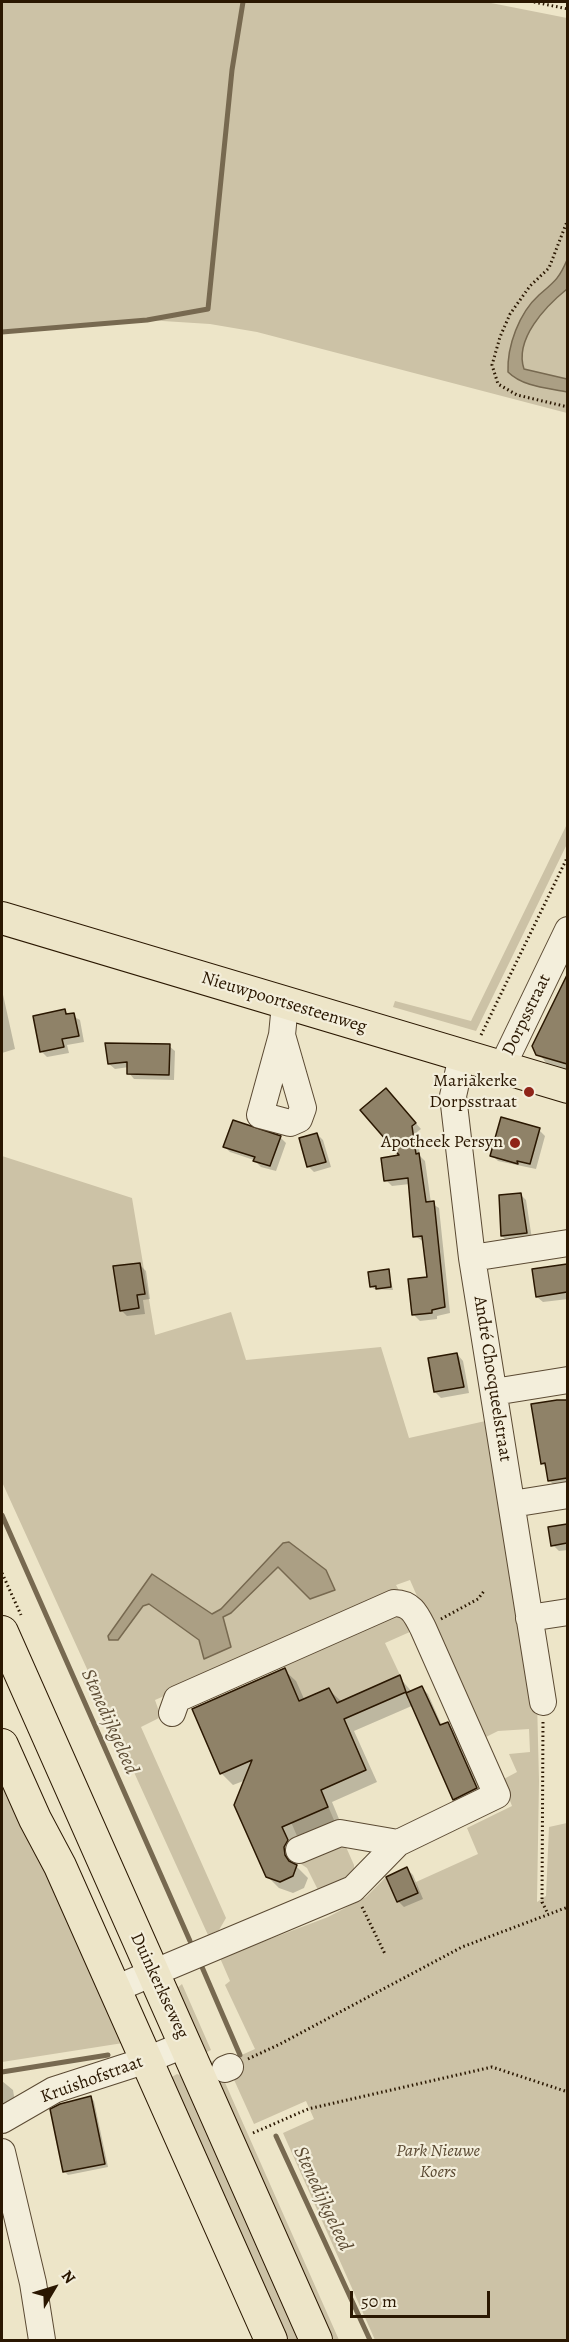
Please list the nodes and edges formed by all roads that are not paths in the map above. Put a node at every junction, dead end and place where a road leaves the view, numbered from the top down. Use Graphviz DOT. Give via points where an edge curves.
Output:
graph roads {
  1 [pos="2,918"];
  2 [pos="567,930"];
  3 [pos="285,1004"];
  4 [pos="282,1035"];
  5 [pos="462,1056"];
  6 [pos="502,1067"];
  7 [pos="567,1087"];
  8 [pos="567,1243"];
  9 [pos="472,1258"];
  10 [pos="567,1380"];
  11 [pos="494,1392"];
  12 [pos="567,1495"];
  13 [pos="512,1504"];
  14 [pos="567,1612"];
  15 [pos="529,1618"];
  16 [pos="2,1632"];
  17 [pos="543,1702"];
  18 [pos="172,1713"];
  19 [pos="2,1745"];
  20 [pos="398,1843"];
  21 [pos="299,1850"];
  22 [pos="153,1973"];
  23 [pos="115,1989"];
  24 [pos="186,2044"];
  25 [pos="147,2060"];
  26 [pos="2,2120"];
  27 [pos="2,2152"];
  28 [pos="42,2340"];
  29 [pos="271,2340"];
  30 [pos="316,2340"];
  1 -- 3 [label="main road, Nieuwpoortsesteenweg"];
  2 -- 6 [label="street, Dorpsstraat"];
  3 -- 4 [label="street"];
  3 -- 5 [label="main road, Nieuwpoortsesteenweg"];
  5 -- 6 [label="main road, Nieuwpoortsesteenweg"];
  5 -- 9 [label="street, André Chocqueelstraat" via="453,1096"];
  6 -- 7 [label="main road, Nieuwpoortsesteenweg"];
  8 -- 9 [label="street"];
  9 -- 11 [label="street, André Chocqueelstraat"];
  10 -- 11 [label="street"];
  11 -- 13 [label="street, André Chocqueelstraat"];
  12 -- 13 [label="street"];
  13 -- 15 [label="street, André Chocqueelstraat"];
  14 -- 15 [label="street"];
  15 -- 17 [label="street, André Chocqueelstraat"];
  16 -- 22 [label="main road, Duinkerkseweg"];
  18 -- 20 [label="street" via="177,1699 394,1603 408,1605 423,1628 497,1795"];
  19 -- 23 [label="main road"];
  20 -- 21 [label="street" via="340,1833"];
  20 -- 22 [label="street" via="353,1889"];
  22 -- 23 [label="street"];
  22 -- 24 [label="main road, Duinkerkseweg"];
  23 -- 25 [label="main road"];
  24 -- 25 [label="street, Kruishofstraat"];
  24 -- 30 [label="main road, Duinkerkseweg"];
  25 -- 26 [label="street, Kruishofstraat" via="54,2090"];
  25 -- 29 [label="main road"];
  27 -- 28 [label="street" via="33,2283"];
}
